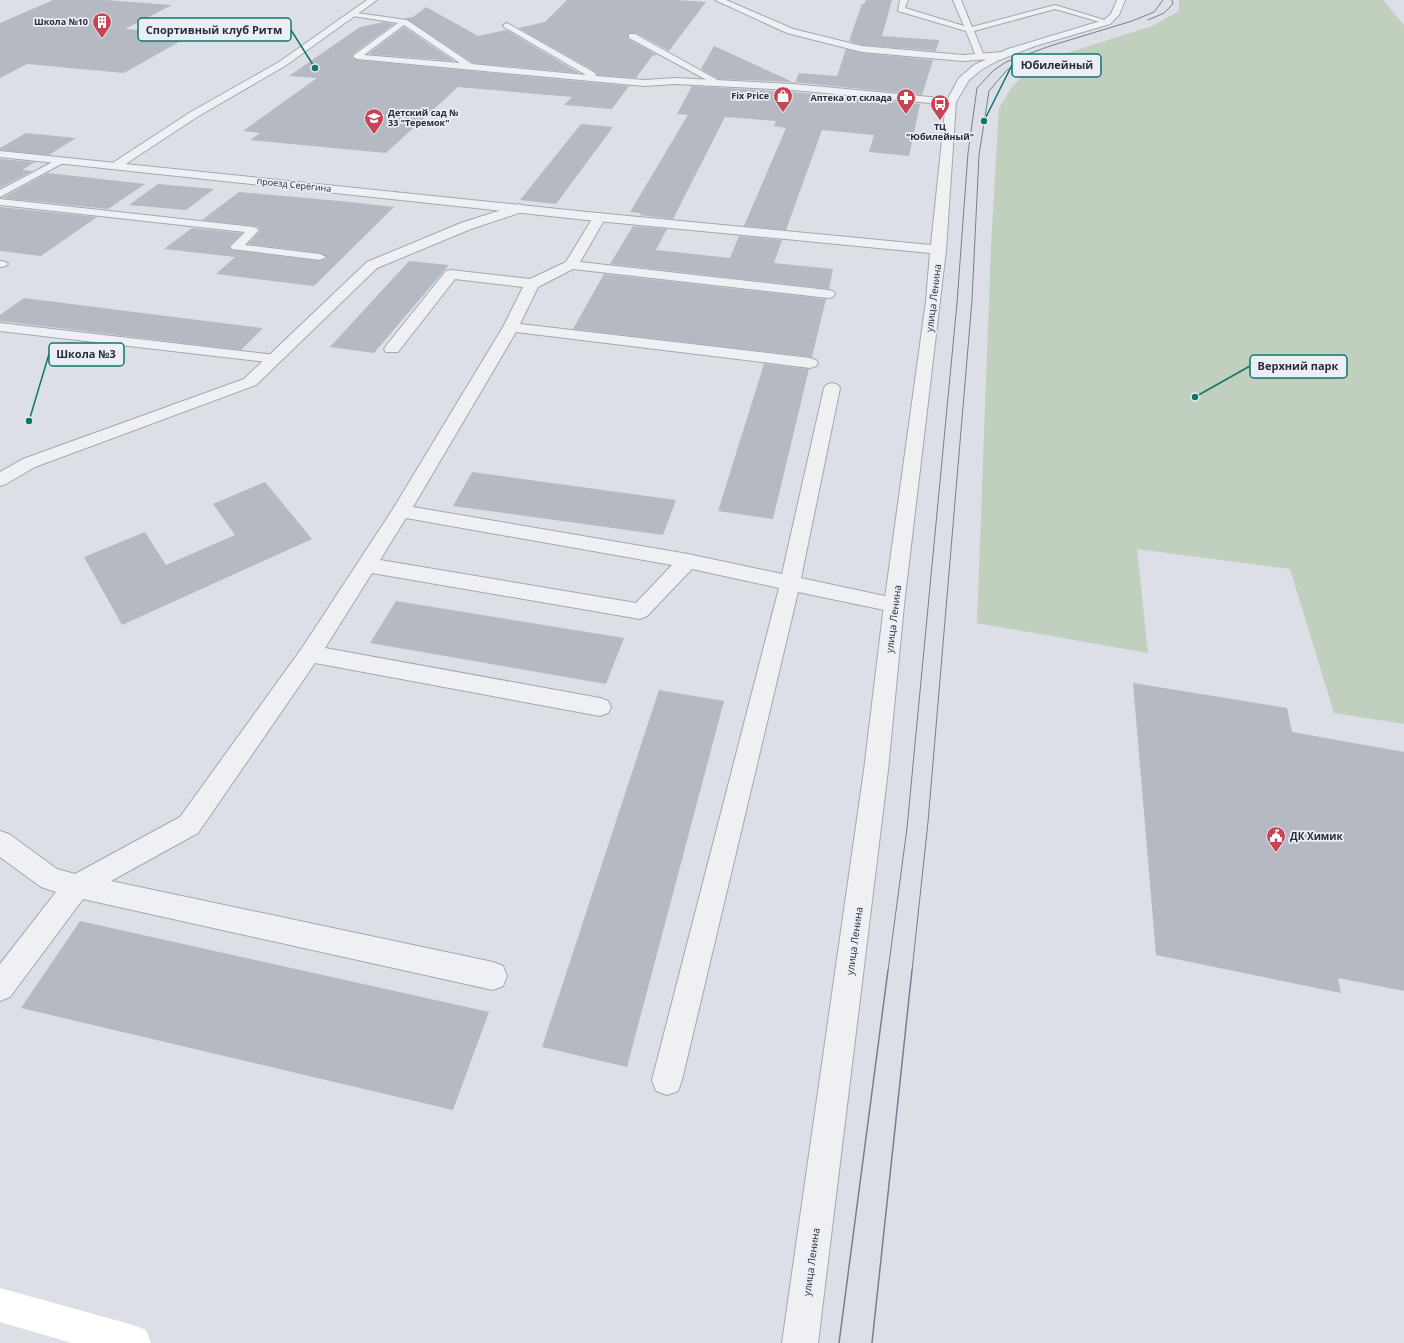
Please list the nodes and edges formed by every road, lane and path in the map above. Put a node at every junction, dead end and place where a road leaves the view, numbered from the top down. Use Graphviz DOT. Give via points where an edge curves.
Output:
graph roads {
  1 [pos="373,0"];
  2 [pos="904,0"];
  3 [pos="957,0"];
  4 [pos="726,1"];
  5 [pos="1119,1"];
  6 [pos="353,14"];
  7 [pos="404,22"];
  8 [pos="1107,22"];
  9 [pos="507,25"];
  10 [pos="970,30"];
  11 [pos="632,36"];
  12 [pos="1003,55"];
  13 [pos="980,56"];
  14 [pos="471,66"];
  15 [pos="598,78"];
  16 [pos="644,83"];
  17 [pos="719,83"];
  18 [pos="951,102"];
  19 [pos="0,154"];
  20 [pos="60,161"];
  21 [pos="114,166"];
  22 [pos="0,194"];
  23 [pos="0,202"];
  24 [pos="520,208"];
  25 [pos="593,216"];
  26 [pos="939,250"];
  27 [pos="320,257"];
  28 [pos="571,265"];
  29 [pos="532,284"];
  30 [pos="828,294"];
  31 [pos="0,327"];
  32 [pos="511,327"];
  33 [pos="392,349"];
  34 [pos="275,358"];
  35 [pos="810,363"];
  36 [pos="832,388"];
  37 [pos="0,480"];
  38 [pos="401,511"];
  39 [pos="688,561"];
  40 [pos="367,565"];
  41 [pos="790,584"];
  42 [pos="894,606"];
  43 [pos="310,654"];
  44 [pos="600,707"];
  45 [pos="0,842"];
  46 [pos="77,886"];
  47 [pos="493,976"];
  48 [pos="0,987"];
  49 [pos="667,1080"];
  50 [pos="0,1305"];
  51 [pos="133,1343"];
  52 [pos="800,1343"];
  1 -- 6 [label="street"];
  2 -- 10 [label="lane" via="901,9"];
  3 -- 10 [label="lane"];
  4 -- 13 [label="street" via="790,31 862,48 963,58"];
  5 -- 8 [label="street" via="1115,15"];
  6 -- 7 [label="lane"];
  6 -- 21 [label="street" via="282,64 193,115"];
  7 -- 14 [label="lane"];
  7 -- 14 [label="lane" via="357,57"];
  8 -- 10 [label="lane" via="1055,7"];
  8 -- 12 [label="street, улица Ленина"];
  9 -- 15 [label="lane"];
  10 -- 13 [label="lane"];
  11 -- 17 [label="lane"];
  12 -- 13 [label="street"];
  12 -- 18 [label="street, улица Ленина" via="980,65 964,79"];
  14 -- 15 [label="lane"];
  15 -- 16 [label="lane"];
  16 -- 17 [label="street" via="676,80"];
  17 -- 18 [label="street" via="793,87"];
  18 -- 26 [label="street, улица Ленина"];
  19 -- 20 [label="street, проезд Серёгина"];
  20 -- 21 [label="street, проезд Серёгина"];
  20 -- 22 [label="lane"];
  21 -- 24 [label="street, проезд Серёгина"];
  23 -- 27 [label="lane" via="254,230 236,246"];
  24 -- 25 [label="street, проезд Серёгина"];
  24 -- 34 [label="street" via="466,226 372,265"];
  25 -- 26 [label="street, проезд Серёгина"];
  25 -- 28 [label="street"];
  26 -- 42 [label="street, улица Ленина"];
  28 -- 29 [label="street"];
  28 -- 30 [label="street"];
  29 -- 32 [label="street"];
  29 -- 33 [label="street" via="451,274"];
  31 -- 34 [label="lane"];
  32 -- 35 [label="street"];
  32 -- 38 [label="street"];
  34 -- 37 [label="street" via="250,382 29,463"];
  36 -- 41 [label="street"];
  38 -- 39 [label="street"];
  38 -- 40 [label="street"];
  39 -- 40 [label="street" via="640,611"];
  39 -- 41 [label="street"];
  40 -- 43 [label="street"];
  41 -- 42 [label="street"];
  41 -- 49 [label="street"];
  42 -- 52 [label="street, улица Ленина" via="876,770"];
  43 -- 44 [label="street"];
  43 -- 46 [label="street" via="190,825"];
  45 -- 46 [label="street" via="50,879"];
  46 -- 47 [label="street"];
  46 -- 48 [label="street"];
  50 -- 51 [label="main road"];
}
